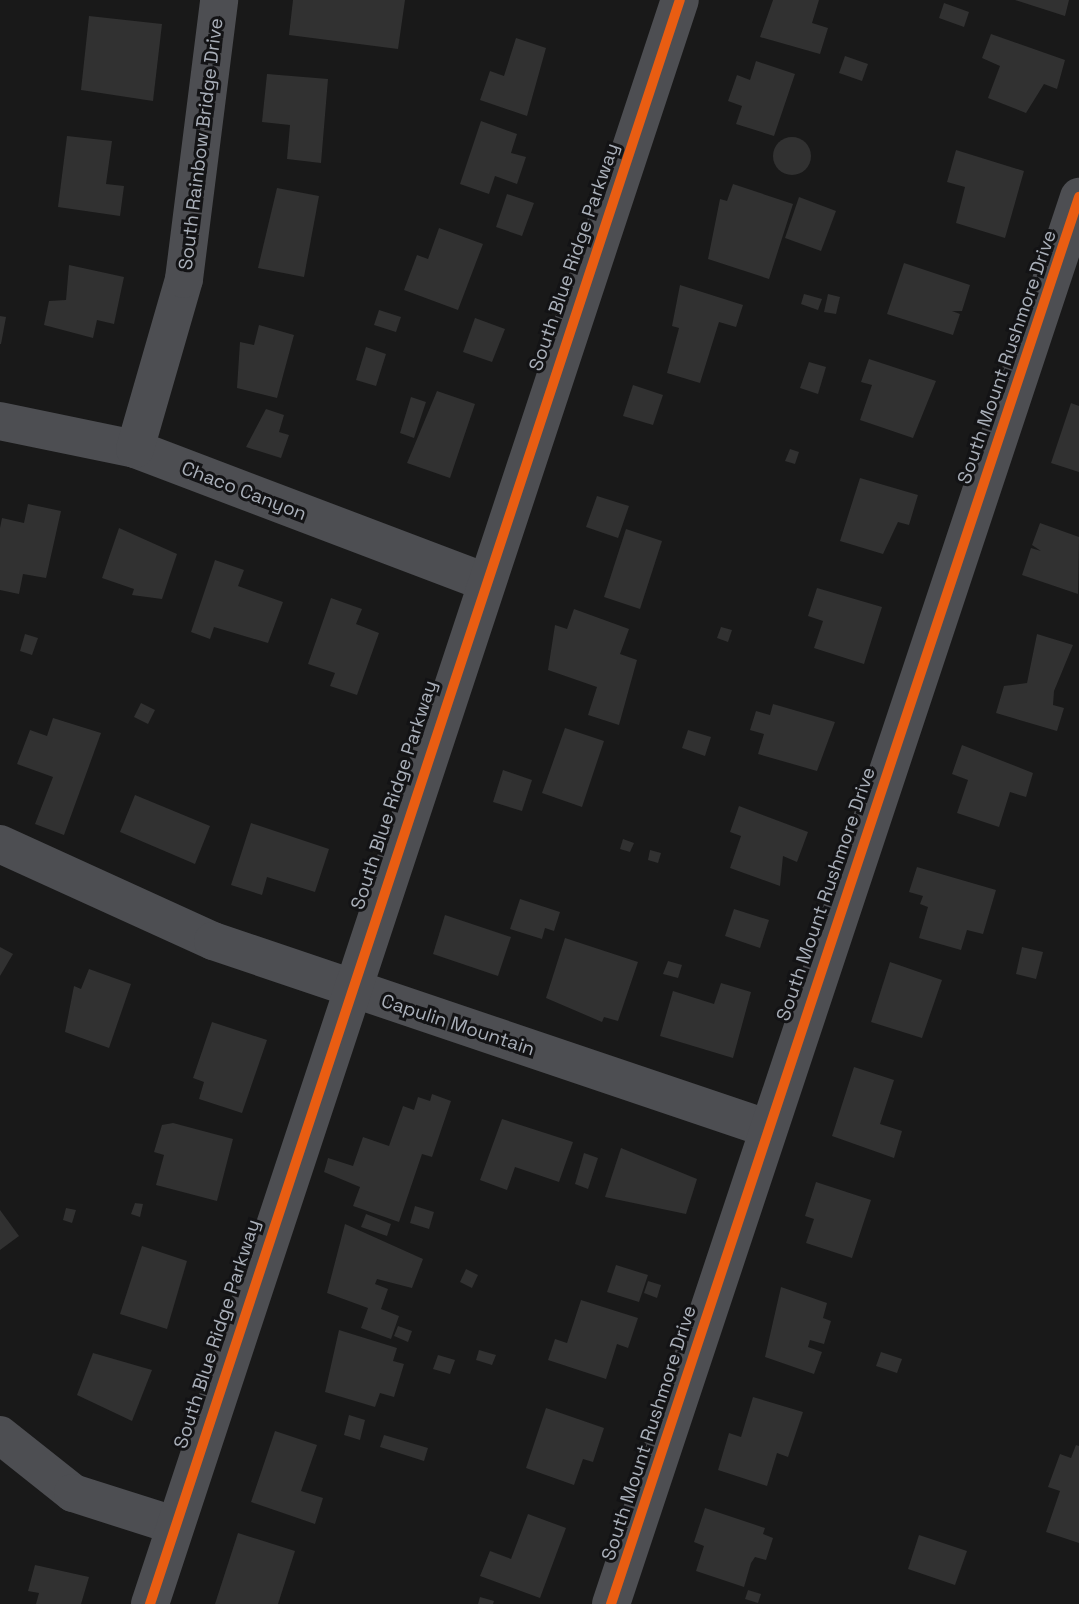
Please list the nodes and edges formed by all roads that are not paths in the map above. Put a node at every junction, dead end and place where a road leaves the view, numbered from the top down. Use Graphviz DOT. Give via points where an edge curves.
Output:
graph roads {
  1 [pos="219,0"];
  2 [pos="680,0"];
  3 [pos="1079,197"];
  4 [pos="0,421"];
  5 [pos="135,449"];
  6 [pos="483,581"];
  7 [pos="0,844"];
  8 [pos="349,989"];
  9 [pos="766,1128"];
  10 [pos="0,1435"];
  11 [pos="173,1524"];
  12 [pos="149,1604"];
  13 [pos="611,1604"];
  1 -- 5 [label="street, South Rainbow Bridge Drive" via="184,279"];
  2 -- 6 [label="street, South Blue Ridge Parkway"];
  3 -- 9 [label="street, South Mount Rushmore Drive"];
  4 -- 5 [label="street, Chaco Canyon"];
  5 -- 6 [label="street, Chaco Canyon"];
  6 -- 8 [label="street, South Blue Ridge Parkway"];
  7 -- 8 [label="street, Capulin Mountain" via="154,918"];
  8 -- 9 [label="street, Capulin Mountain"];
  8 -- 11 [label="street, South Blue Ridge Parkway"];
  9 -- 13 [label="street, South Mount Rushmore Drive"];
  10 -- 11 [label="street" via="73,1493"];
  11 -- 12 [label="street, South Blue Ridge Parkway"];
}
